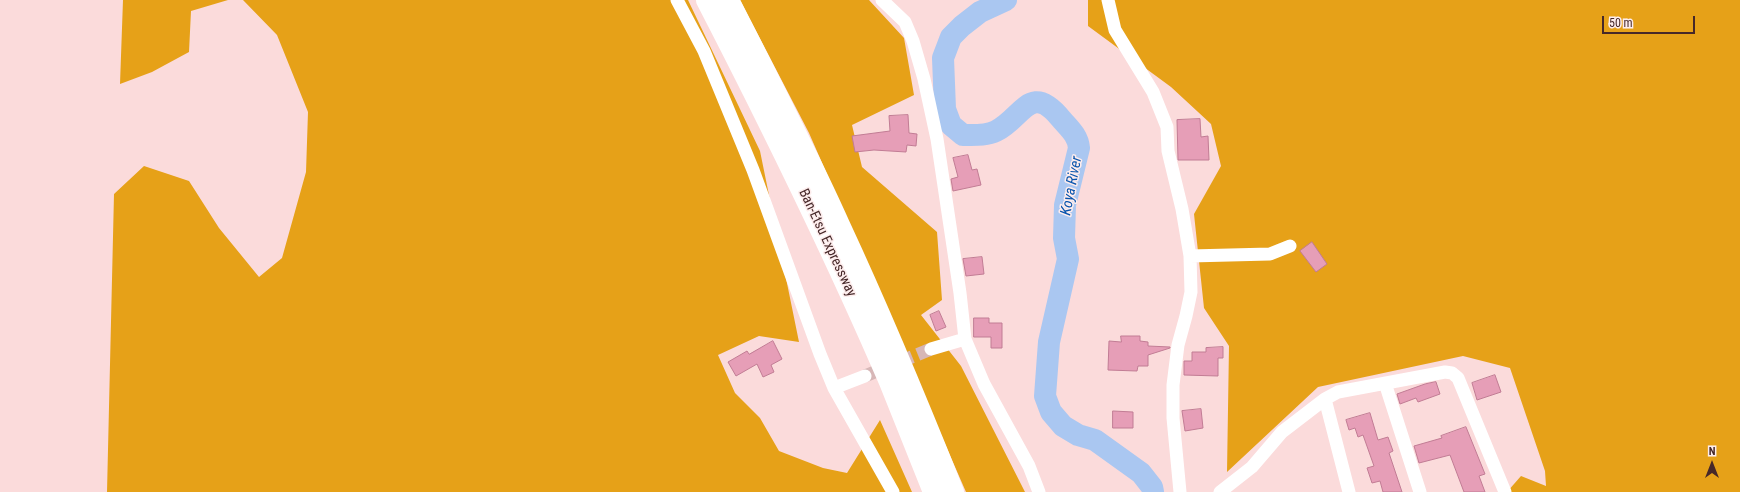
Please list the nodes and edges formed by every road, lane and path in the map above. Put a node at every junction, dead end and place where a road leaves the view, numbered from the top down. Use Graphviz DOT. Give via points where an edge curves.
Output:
graph roads {
  1 [pos="677,0"];
  2 [pos="707,0"];
  3 [pos="728,0"];
  4 [pos="882,0"];
  5 [pos="1108,0"];
  6 [pos="1290,246"];
  7 [pos="1190,256"];
  8 [pos="966,339"];
  9 [pos="931,349"];
  10 [pos="865,376"];
  11 [pos="1385,383"];
  12 [pos="834,388"];
  13 [pos="1325,399"];
  14 [pos="893,492"];
  15 [pos="934,492"];
  16 [pos="953,492"];
  17 [pos="1039,492"];
  18 [pos="1180,492"];
  19 [pos="1220,492"];
  20 [pos="1349,492"];
  21 [pos="1420,492"];
  22 [pos="1505,492"];
  1 -- 12 [label="street" via="704,51 753,170"];
  2 -- 15 [label="highway, Ban-Etsu Expressway" via="822,230 890,383"];
  3 -- 16 [label="highway, Ban-Etsu Expressway" via="839,224 908,378"];
  4 -- 8 [label="street" via="905,22 924,79 936,139"];
  5 -- 7 [label="street" via="1115,30 1153,92 1167,127 1168,151"];
  6 -- 7 [label="street" via="1270,254"];
  7 -- 18 [label="street" via="1191,292 1178,345 1173,385 1173,418"];
  8 -- 9 [label="street"];
  8 -- 17 [label="street" via="984,384 1029,466"];
  10 -- 12 [label="street"];
  11 -- 13 [label="street" via="1338,392"];
  11 -- 21 [label="street"];
  11 -- 22 [label="street" via="1445,372 1452,373 1458,378"];
  12 -- 14 [label="street"];
  13 -- 19 [label="street" via="1282,432 1252,467"];
  13 -- 20 [label="street"];
}
